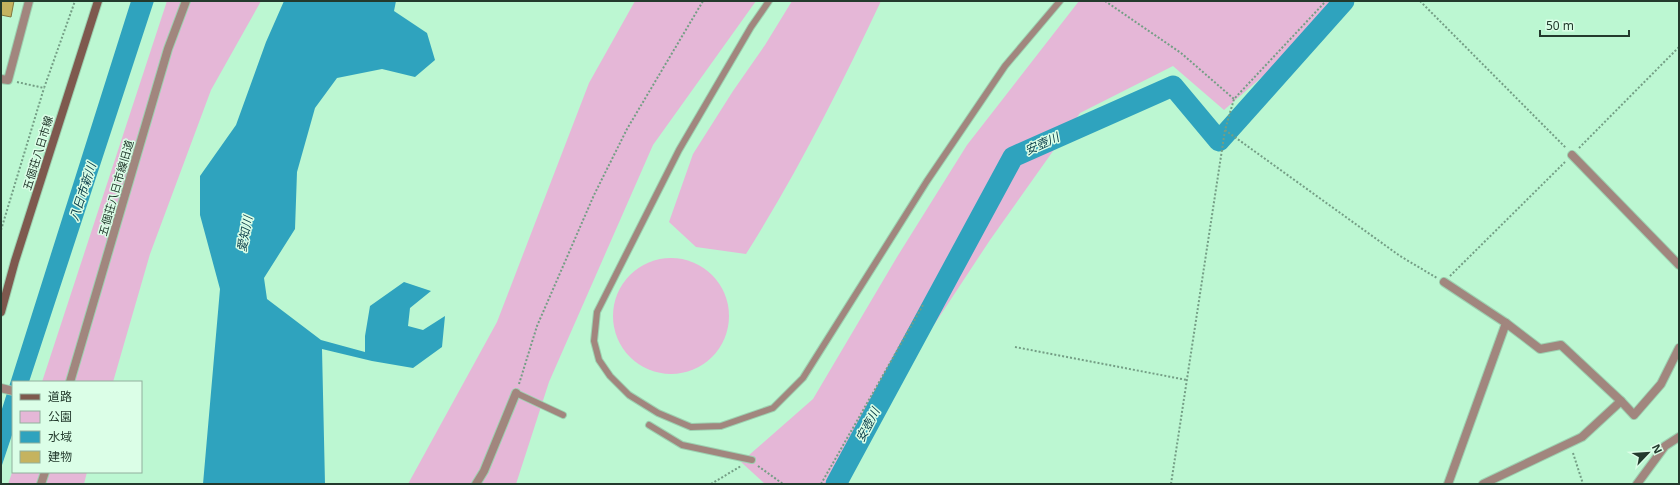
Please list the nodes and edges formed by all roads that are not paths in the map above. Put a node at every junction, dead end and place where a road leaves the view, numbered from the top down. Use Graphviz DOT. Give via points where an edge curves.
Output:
graph roads {
  1 [pos="29,1"];
  2 [pos="98,1"];
  3 [pos="186,1"];
  4 [pos="769,1"];
  5 [pos="1060,1"];
  6 [pos="4,79"];
  7 [pos="1572,155"];
  8 [pos="1679,265"];
  9 [pos="1444,282"];
  10 [pos="1,312"];
  11 [pos="1506,323"];
  12 [pos="1679,348"];
  13 [pos="70,381"];
  14 [pos="1,388"];
  15 [pos="12,391"];
  16 [pos="516,393"];
  17 [pos="1621,401"];
  18 [pos="563,415"];
  19 [pos="649,425"];
  20 [pos="1679,437"];
  21 [pos="752,460"];
  22 [pos="45,473"];
  23 [pos="41,484"];
  24 [pos="476,484"];
  25 [pos="1448,484"];
  26 [pos="1483,484"];
  27 [pos="1638,484"];
  1 -- 6 [label="street"];
  2 -- 10 [label="main road, 五個荘八日市線"];
  3 -- 13 [label="street, 五個荘八日市線旧道" via="168,49"];
  4 -- 5 [label="lane" via="679,150 597,312 594,341 599,360 610,376 629,395 658,413 691,427 721,426 773,408 803,378 927,181 1000,72"];
  7 -- 8 [label="street"];
  9 -- 11 [label="street"];
  11 -- 17 [label="street" via="1540,349 1561,345"];
  11 -- 25 [label="street"];
  12 -- 17 [label="street" via="1661,384 1634,415"];
  14 -- 15 [label="street"];
  16 -- 18 [label="lane"];
  16 -- 24 [label="street" via="484,471"];
  17 -- 26 [label="street" via="1582,437"];
  19 -- 21 [label="lane" via="682,445"];
  20 -- 27 [label="street" via="1665,446"];
  22 -- 23 [label="street"];
}
